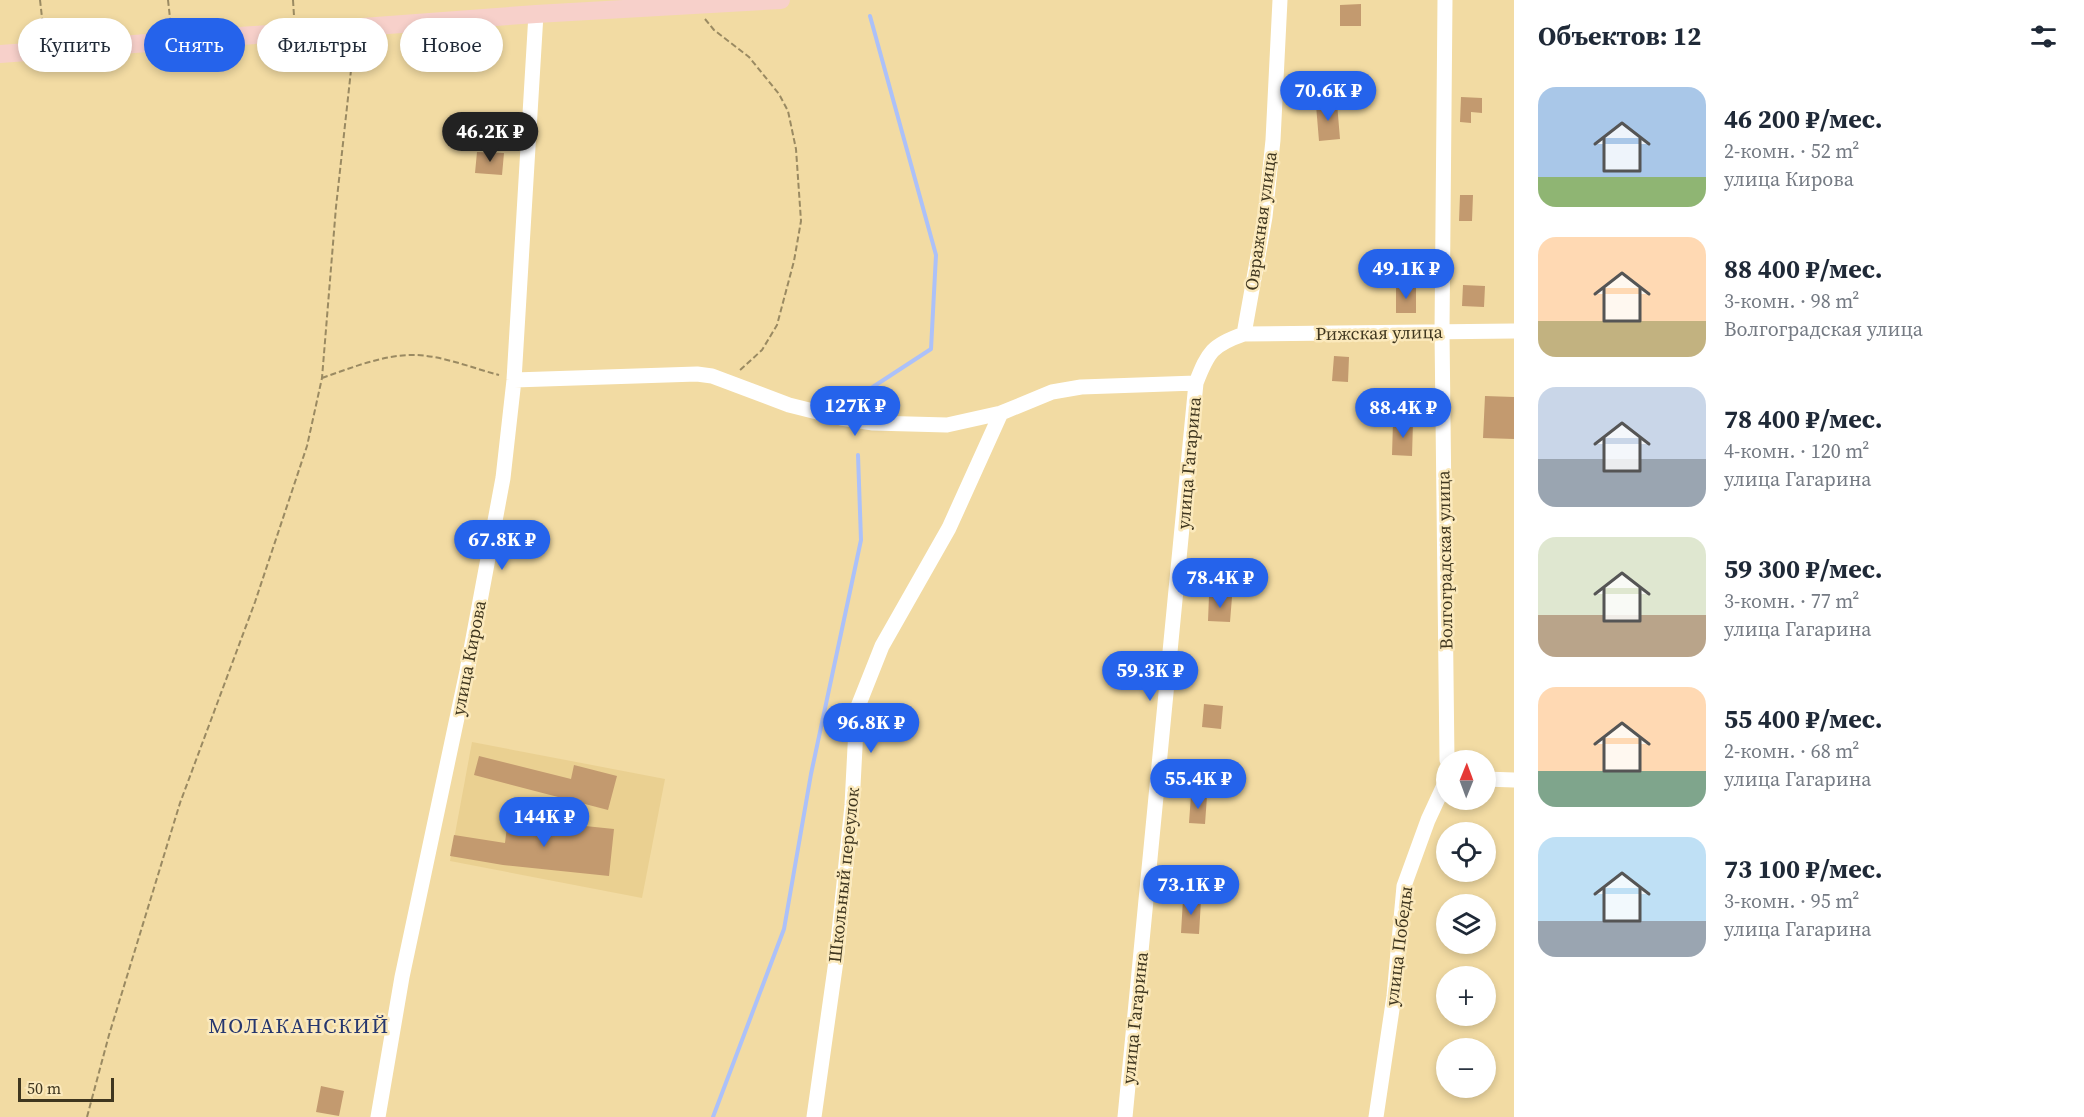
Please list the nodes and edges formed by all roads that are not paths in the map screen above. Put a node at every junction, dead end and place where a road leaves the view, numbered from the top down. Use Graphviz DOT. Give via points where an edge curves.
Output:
graph roads {
  1 [pos="781,0"];
  2 [pos="1280,0"];
  3 [pos="1444,0"];
  4 [pos="536,14"];
  5 [pos="0,54"];
  6 [pos="1514,331"];
  7 [pos="1442,332"];
  8 [pos="1244,334"];
  9 [pos="514,380"];
  10 [pos="1196,382"];
  11 [pos="1001,413"];
  12 [pos="1447,750"];
  13 [pos="1496,779"];
  14 [pos="1514,780"];
  15 [pos="1436,803"];
  16 [pos="378,1117"];
  17 [pos="814,1117"];
  18 [pos="1125,1117"];
  19 [pos="1376,1117"];
  1 -- 4 [label="main road"];
  2 -- 8 [label="street, Овражная улица" via="1273,140 1263,228"];
  3 -- 7 [label="street, Волгоградская улица"];
  4 -- 5 [label="main road"];
  4 -- 9 [label="street, улица Кирова"];
  6 -- 7 [label="street, Рижская улица"];
  7 -- 8 [label="street, Рижская улица"];
  7 -- 12 [label="street, Волгоградская улица"];
  8 -- 10 [label="street, улица Гагарина" via="1213,348"];
  9 -- 11 [label="street" via="698,374 789,405 873,423 946,425"];
  9 -- 16 [label="street, улица Кирова" via="503,478 467,671 402,977"];
  10 -- 11 [label="street" via="1081,387 1052,392"];
  10 -- 18 [label="street, улица Гагарина"];
  11 -- 17 [label="street, Школьный переулок" via="949,528 882,646 857,709 836,961"];
  13 -- 14 [label="street"];
  15 -- 19 [label="street, улица Победы" via="1404,886 1394,996"];
}
